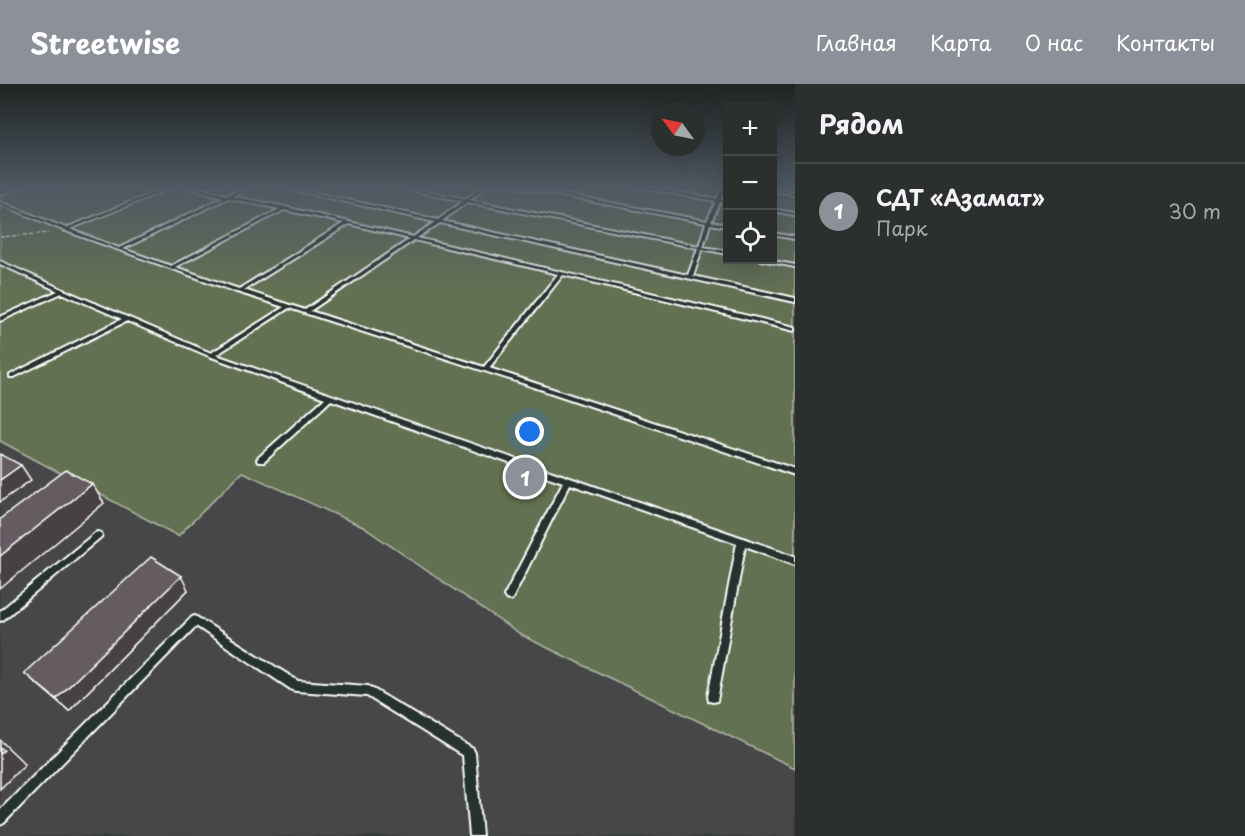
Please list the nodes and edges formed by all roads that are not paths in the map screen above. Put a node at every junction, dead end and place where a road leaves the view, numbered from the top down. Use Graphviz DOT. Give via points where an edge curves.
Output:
graph roads {
  1 [pos="43,221"];
  2 [pos="86,221"];
  3 [pos="178,221"];
  4 [pos="260,221"];
  5 [pos="340,221"];
  6 [pos="434,221"];
  7 [pos="568,221"];
  8 [pos="705,221"];
  9 [pos="438,222"];
  10 [pos="710,222"];
  11 [pos="348,223"];
  12 [pos="723,225"];
  13 [pos="64,230"];
  14 [pos="777,235"];
  15 [pos="414,238"];
  16 [pos="795,238"];
  17 [pos="701,247"];
  18 [pos="120,249"];
  19 [pos="723,251"];
  20 [pos="777,263"];
  21 [pos="3,266"];
  22 [pos="795,266"];
  23 [pos="172,267"];
  24 [pos="562,273"];
  25 [pos="690,277"];
  26 [pos="62,291"];
  27 [pos="239,291"];
  28 [pos="795,300"];
  29 [pos="287,307"];
  30 [pos="305,312"];
  31 [pos="0,319"];
  32 [pos="126,319"];
  33 [pos="795,329"];
  34 [pos="211,355"];
  35 [pos="485,369"];
  36 [pos="12,376"];
  37 [pos="330,397"];
  38 [pos="261,460"];
  39 [pos="795,472"];
  40 [pos="568,480"];
  41 [pos="98,535"];
  42 [pos="742,541"];
  43 [pos="795,560"];
  44 [pos="509,596"];
  45 [pos="0,617"];
  46 [pos="713,697"];
  47 [pos="0,819"];
  48 [pos="476,836"];
  1 -- 13 [label="lane"];
  2 -- 13 [label="lane"];
  3 -- 18 [label="lane"];
  4 -- 23 [label="lane"];
  5 -- 11 [label="lane"];
  6 -- 9 [label="lane"];
  7 -- 17 [label="lane"];
  8 -- 10 [label="lane"];
  9 -- 15 [label="lane"];
  9 -- 25 [label="lane"];
  10 -- 12 [label="lane"];
  10 -- 17 [label="lane"];
  11 -- 15 [label="lane"];
  11 -- 27 [label="lane"];
  13 -- 18 [label="lane"];
  14 -- 16 [label="lane"];
  15 -- 24 [label="lane"];
  15 -- 30 [label="lane"];
  17 -- 19 [label="lane"];
  17 -- 25 [label="lane"];
  18 -- 23 [label="lane"];
  20 -- 22 [label="lane"];
  21 -- 26 [label="lane"];
  23 -- 27 [label="lane"];
  24 -- 33 [label="lane"];
  24 -- 35 [label="lane"];
  25 -- 28 [label="lane"];
  26 -- 31 [label="lane"];
  26 -- 32 [label="lane"];
  27 -- 29 [label="lane"];
  29 -- 30 [label="lane"];
  29 -- 34 [label="lane"];
  30 -- 35 [label="lane"];
  32 -- 34 [label="lane"];
  32 -- 36 [label="lane"];
  34 -- 37 [label="lane"];
  35 -- 39 [label="lane"];
  37 -- 38 [label="lane"];
  37 -- 40 [label="lane"];
  40 -- 42 [label="lane"];
  40 -- 44 [label="lane"];
  41 -- 45 [label="lane"];
  42 -- 43 [label="lane"];
  42 -- 46 [label="lane"];
  47 -- 48 [label="lane" via="195,620 296,686 368,691 469,753"];
}
